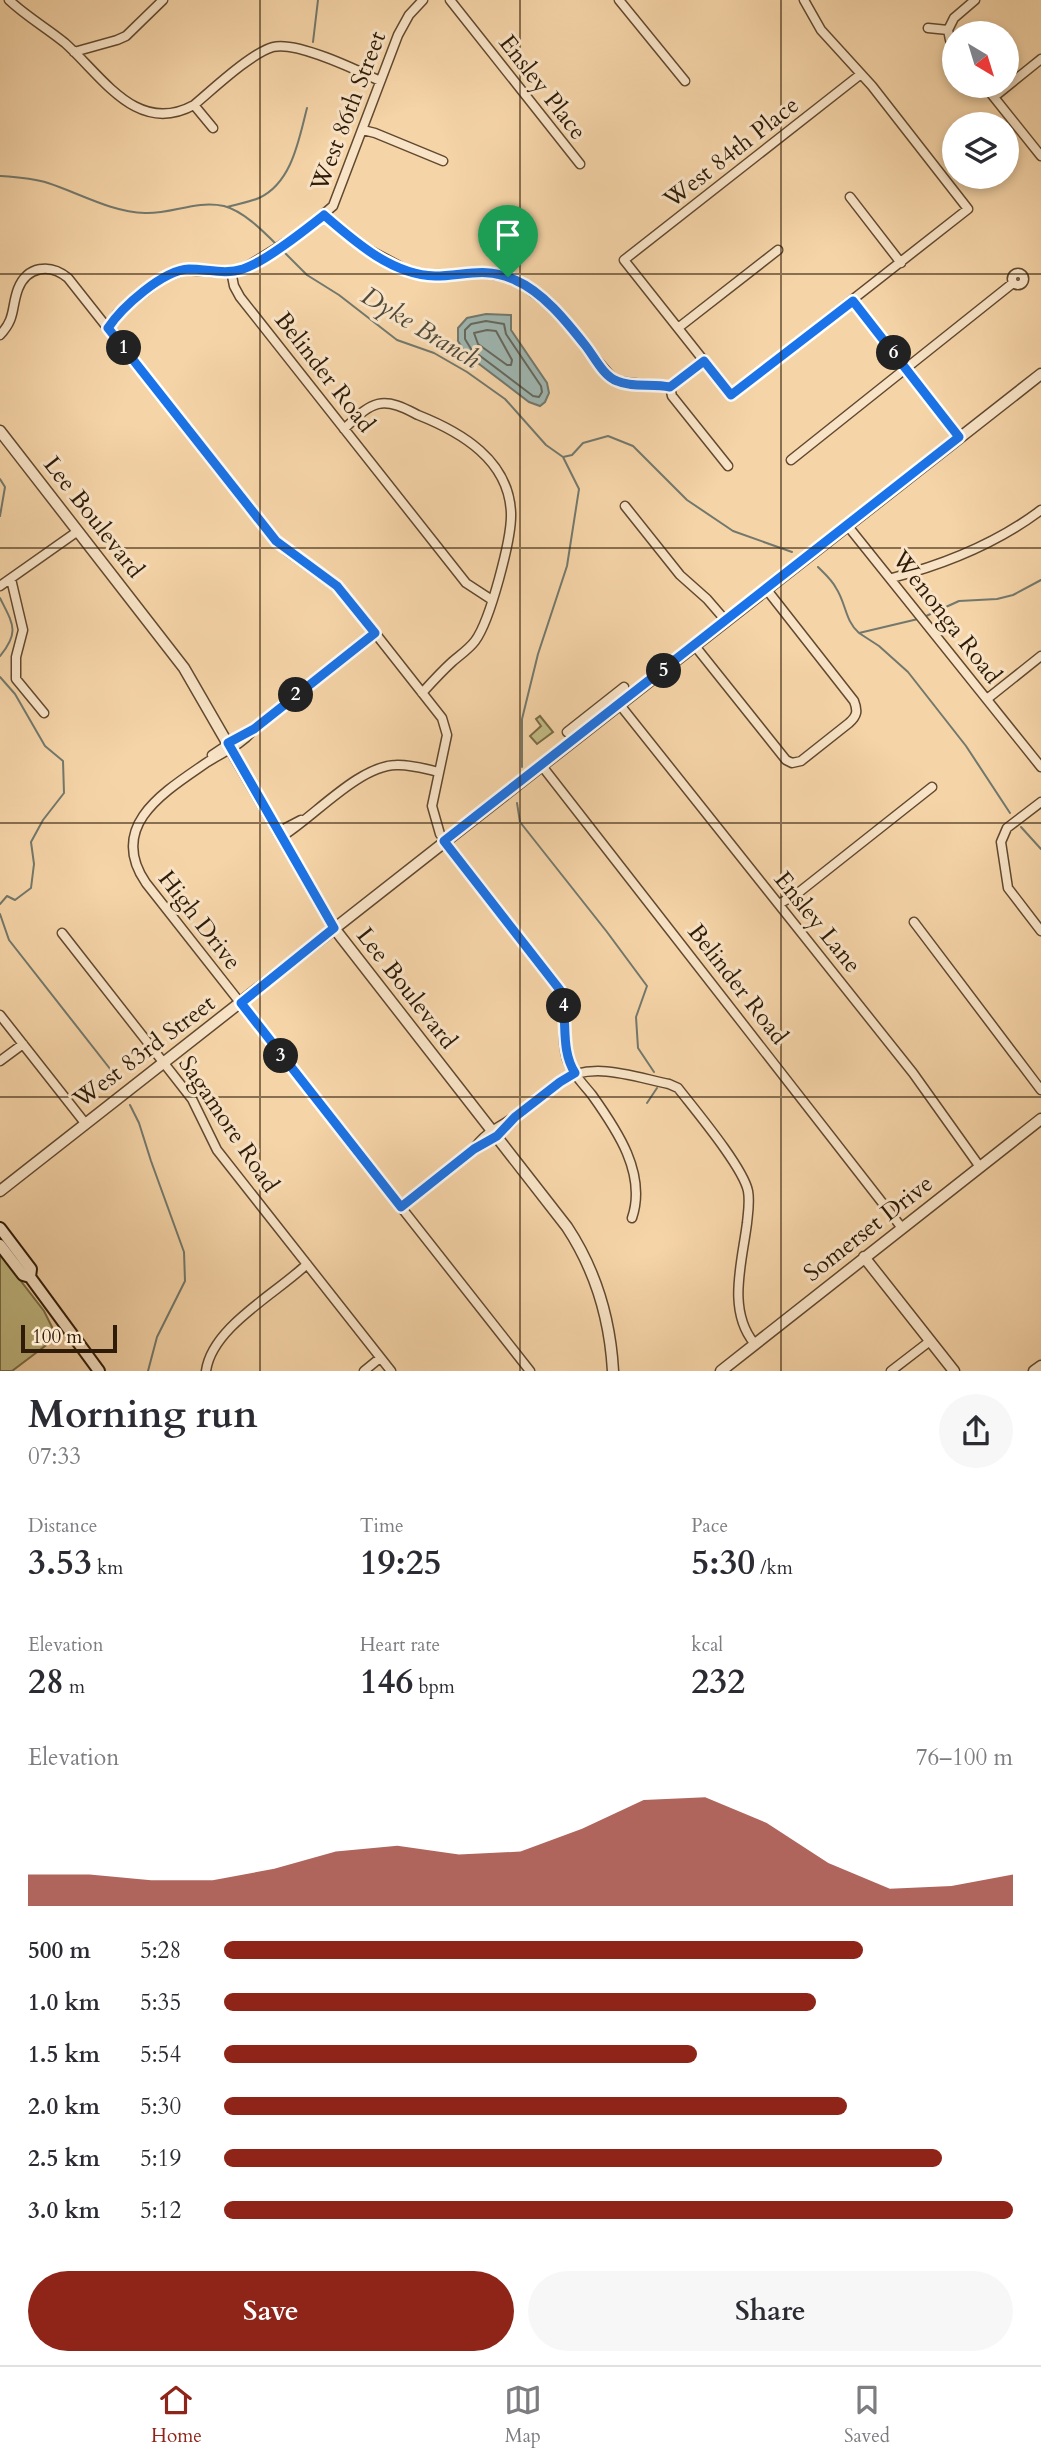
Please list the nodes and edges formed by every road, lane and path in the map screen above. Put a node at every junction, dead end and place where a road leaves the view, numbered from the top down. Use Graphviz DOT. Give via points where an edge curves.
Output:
graph roads {
  1 [pos="9,0"];
  2 [pos="163,0"];
  3 [pos="423,0"];
  4 [pos="450,0"];
  5 [pos="619,0"];
  6 [pos="804,0"];
  7 [pos="975,0"];
  8 [pos="952,21"];
  9 [pos="928,28"];
  10 [pos="942,29"];
  11 [pos="74,52"];
  12 [pos="1041,59"];
  13 [pos="861,74"];
  14 [pos="1019,77"];
  15 [pos="380,81"];
  16 [pos="684,81"];
  17 [pos="995,98"];
  18 [pos="194,105"];
  19 [pos="213,128"];
  20 [pos="363,130"];
  21 [pos="1041,156"];
  22 [pos="443,162"];
  23 [pos="580,164"];
  24 [pos="850,197"];
  25 [pos="324,215"];
  26 [pos="778,250"];
  27 [pos="901,263"];
  28 [pos="231,271"];
  29 [pos="1013,283"];
  30 [pos="853,301"];
  31 [pos="108,328"];
  32 [pos="678,328"];
  33 [pos="0,335"];
  34 [pos="704,361"];
  35 [pos="906,368"];
  36 [pos="1041,374"];
  37 [pos="670,387"];
  38 [pos="344,429"];
  39 [pos="0,431"];
  40 [pos="959,437"];
  41 [pos="791,460"];
  42 [pos="728,466"];
  43 [pos="625,506"];
  44 [pos="1041,510"];
  45 [pos="847,525"];
  46 [pos="78,531"];
  47 [pos="892,578"];
  48 [pos="11,579"];
  49 [pos="0,586"];
  50 [pos="767,590"];
  51 [pos="492,600"];
  52 [pos="726,621"];
  53 [pos="375,633"];
  54 [pos="695,646"];
  55 [pos="1041,656"];
  56 [pos="624,687"];
  57 [pos="422,693"];
  58 [pos="987,699"];
  59 [pos="620,705"];
  60 [pos="44,713"];
  61 [pos="567,732"];
  62 [pos="229,746"];
  63 [pos="542,765"];
  64 [pos="1041,767"];
  65 [pos="439,772"];
  66 [pos="932,787"];
  67 [pos="1041,802"];
  68 [pos="279,834"];
  69 [pos="444,841"];
  70 [pos="779,904"];
  71 [pos="914,922"];
  72 [pos="334,928"];
  73 [pos="1041,932"];
  74 [pos="62,933"];
  75 [pos="241,1003"];
  76 [pos="0,1015"];
  77 [pos="23,1044"];
  78 [pos="0,1061"];
  79 [pos="164,1063"];
  80 [pos="575,1073"];
  81 [pos="1041,1090"];
  82 [pos="1041,1119"];
  83 [pos="85,1123"];
  84 [pos="495,1134"];
  85 [pos="979,1167"];
  86 [pos="0,1191"];
  87 [pos="401,1207"];
  88 [pos="632,1218"];
  89 [pos="0,1228"];
  90 [pos="902,1228"];
  91 [pos="0,1245"];
  92 [pos="864,1257"];
  93 [pos="307,1264"];
  94 [pos="30,1277"];
  95 [pos="930,1341"];
  96 [pos="754,1343"];
  97 [pos="380,1358"];
  98 [pos="1041,1366"];
  99 [pos="93,1369"];
  100 [pos="206,1369"];
  101 [pos="364,1371"];
  102 [pos="391,1371"];
  103 [pos="530,1371"];
  104 [pos="613,1371"];
  105 [pos="721,1371"];
  106 [pos="891,1371"];
  107 [pos="954,1371"];
  108 [pos="1034,1371"];
  1 -- 11 [label="street"];
  2 -- 11 [label="street" via="126,36"];
  3 -- 15 [label="street, West 86th Street" via="402,26"];
  4 -- 23 [label="street, Ensley Place"];
  5 -- 16 [label="street"];
  6 -- 13 [label="street" via="821,30"];
  7 -- 8 [label="street"];
  9 -- 10 [label="street"];
  11 -- 18 [label="street" via="133,107 163,115"];
  12 -- 14 [label="street"];
  13 -- 27 [label="street" via="968,209"];
  13 -- 32 [label="street, West 84th Place" via="624,260"];
  15 -- 18 [label="street" via="296,47 279,46 260,52"];
  15 -- 20 [label="street, West 86th Street"];
  17 -- 21 [label="street"];
  18 -- 19 [label="street"];
  20 -- 22 [label="street"];
  20 -- 25 [label="street, West 86th Street" via="333,206"];
  24 -- 27 [label="street"];
  25 -- 28 [label="street, West 86th Street" via="266,256"];
  25 -- 37 [label="street" via="358,244 407,270 435,276 477,272 513,279 550,305 615,381"];
  26 -- 32 [label="street"];
  27 -- 30 [label="street"];
  28 -- 31 [label="street" via="173,273 117,314"];
  28 -- 38 [label="street, Belinder Road" via="240,298"];
  29 -- 35 [label="street"];
  30 -- 34 [label="street" via="731,395"];
  30 -- 35 [label="street"];
  31 -- 33 [label="street" via="68,278 45,268 23,279 11,320"];
  31 -- 53 [label="street" via="276,541 337,586"];
  32 -- 34 [label="street"];
  34 -- 37 [label="street"];
  35 -- 40 [label="street"];
  35 -- 41 [label="street"];
  36 -- 40 [label="street, West 83rd Street"];
  37 -- 42 [label="street" via="672,396"];
  38 -- 51 [label="street, Belinder Road" via="466,583"];
  38 -- 51 [label="street" via="373,406 387,403 450,428 488,458 504,482 511,513"];
  39 -- 46 [label="street, Lee Boulevard"];
  40 -- 45 [label="street, West 83rd Street"];
  43 -- 52 [label="street" via="680,575"];
  44 -- 47 [label="street" via="976,549"];
  45 -- 47 [label="street, Wenonga Road"];
  45 -- 50 [label="street, West 83rd Street"];
  46 -- 48 [label="street"];
  46 -- 62 [label="street, Lee Boulevard" via="184,668"];
  47 -- 58 [label="street, Wenonga Road"];
  48 -- 49 [label="street"];
  48 -- 60 [label="street" via="23,631 16,679"];
  50 -- 52 [label="street, West 83rd Street"];
  50 -- 54 [label="street" via="858,709 856,717 801,761 786,760"];
  51 -- 57 [label="street" via="474,643"];
  52 -- 54 [label="street, West 83rd Street"];
  53 -- 57 [label="street"];
  53 -- 62 [label="street"];
  54 -- 59 [label="street, West 83rd Street"];
  55 -- 58 [label="street"];
  56 -- 61 [label="street"];
  57 -- 65 [label="street" via="446,728"];
  58 -- 64 [label="street, Wenonga Road"];
  59 -- 63 [label="street, West 83rd Street"];
  59 -- 70 [label="street, Ensley Lane"];
  62 -- 68 [label="street, Lee Boulevard"];
  62 -- 75 [label="street, High Drive" via="145,811 136,827 133,853 139,873"];
  63 -- 69 [label="street, West 83rd Street"];
  63 -- 90 [label="street, Belinder Road"];
  65 -- 68 [label="street" via="404,765 381,767"];
  65 -- 69 [label="street" via="432,806"];
  66 -- 70 [label="street"];
  67 -- 73 [label="street" via="1012,823 1001,842 1008,888"];
  68 -- 72 [label="street, Lee Boulevard"];
  69 -- 72 [label="street, West 83rd Street"];
  69 -- 80 [label="street" via="560,990 568,1061"];
  70 -- 85 [label="street, Ensley Lane" via="913,1073"];
  71 -- 81 [label="street"];
  72 -- 75 [label="street, West 83rd Street"];
  72 -- 84 [label="street, Lee Boulevard"];
  74 -- 79 [label="street, Sagamore Road"];
  75 -- 79 [label="street, West 83rd Street"];
  75 -- 87 [label="street, High Drive"];
  76 -- 77 [label="street"];
  77 -- 78 [label="street"];
  77 -- 83 [label="street"];
  79 -- 83 [label="street, West 83rd Street"];
  79 -- 93 [label="street, Sagamore Road" via="198,1108 217,1150"];
  80 -- 84 [label="street"];
  80 -- 88 [label="street" via="606,1116 633,1168 638,1198"];
  80 -- 96 [label="street" via="595,1070 678,1088 737,1168 749,1201 738,1307 743,1329"];
  82 -- 85 [label="street, Somerset Drive"];
  83 -- 86 [label="street, West 83rd Street"];
  84 -- 87 [label="street"];
  84 -- 104 [label="street, Lee Boulevard" via="579,1246 603,1302"];
  85 -- 90 [label="street, Somerset Drive"];
  87 -- 103 [label="street, High Drive"];
  89 -- 94 [label="main road" via="31,1269"];
  90 -- 92 [label="street, Somerset Drive"];
  91 -- 94 [label="main road" via="23,1275"];
  92 -- 95 [label="street"];
  92 -- 96 [label="street, Somerset Drive"];
  93 -- 97 [label="street, Sagamore Road"];
  93 -- 100 [label="street" via="226,1331 212,1350"];
  94 -- 99 [label="main road"];
  95 -- 106 [label="street"];
  95 -- 107 [label="street"];
  96 -- 105 [label="street, Somerset Drive"];
  97 -- 101 [label="street"];
  97 -- 102 [label="street, Sagamore Road"];
  98 -- 108 [label="street"];
}
